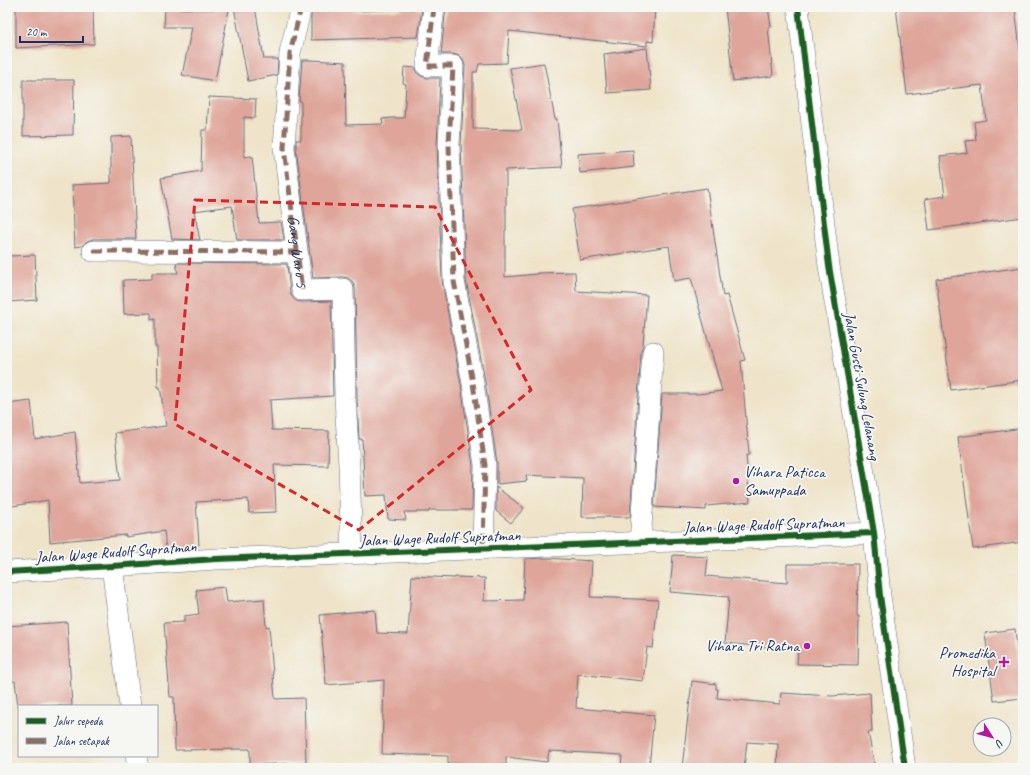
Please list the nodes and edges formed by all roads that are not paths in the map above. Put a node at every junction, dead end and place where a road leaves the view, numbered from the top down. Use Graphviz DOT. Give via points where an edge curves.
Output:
graph roads {
  1 [pos="301,7"];
  2 [pos="434,7"];
  3 [pos="798,7"];
  4 [pos="93,251"];
  5 [pos="297,252"];
  6 [pos="653,352"];
  7 [pos="874,534"];
  8 [pos="640,543"];
  9 [pos="483,549"];
  10 [pos="352,554"];
  11 [pos="112,566"];
  12 [pos="7,572"];
  13 [pos="130,705"];
  14 [pos="136,757"];
  15 [pos="138,768"];
  16 [pos="905,768"];
  1 -- 5 [label="street, Gang Waru 5" via="290,53 284,148"];
  2 -- 9 [label="street" via="427,66 453,66 449,145 454,281 485,465"];
  3 -- 7 [label="street, Jalan Gusti Sulung Lelanang" via="829,266"];
  4 -- 5 [label="street"];
  5 -- 10 [label="street, Gang Waru 5" via="302,290 343,289"];
  6 -- 8 [label="street"];
  7 -- 8 [label="street, Jalan Wage Rudolf Supratman"];
  7 -- 16 [label="street, Jalan Gusti Sulung Lelanang" via="880,596"];
  8 -- 9 [label="street, Jalan Wage Rudolf Supratman"];
  9 -- 10 [label="street, Jalan Wage Rudolf Supratman"];
  10 -- 11 [label="street, Jalan Wage Rudolf Supratman"];
  11 -- 12 [label="street, Jalan Wage Rudolf Supratman"];
  11 -- 13 [label="street"];
  14 -- 15 [label="street"];
}
